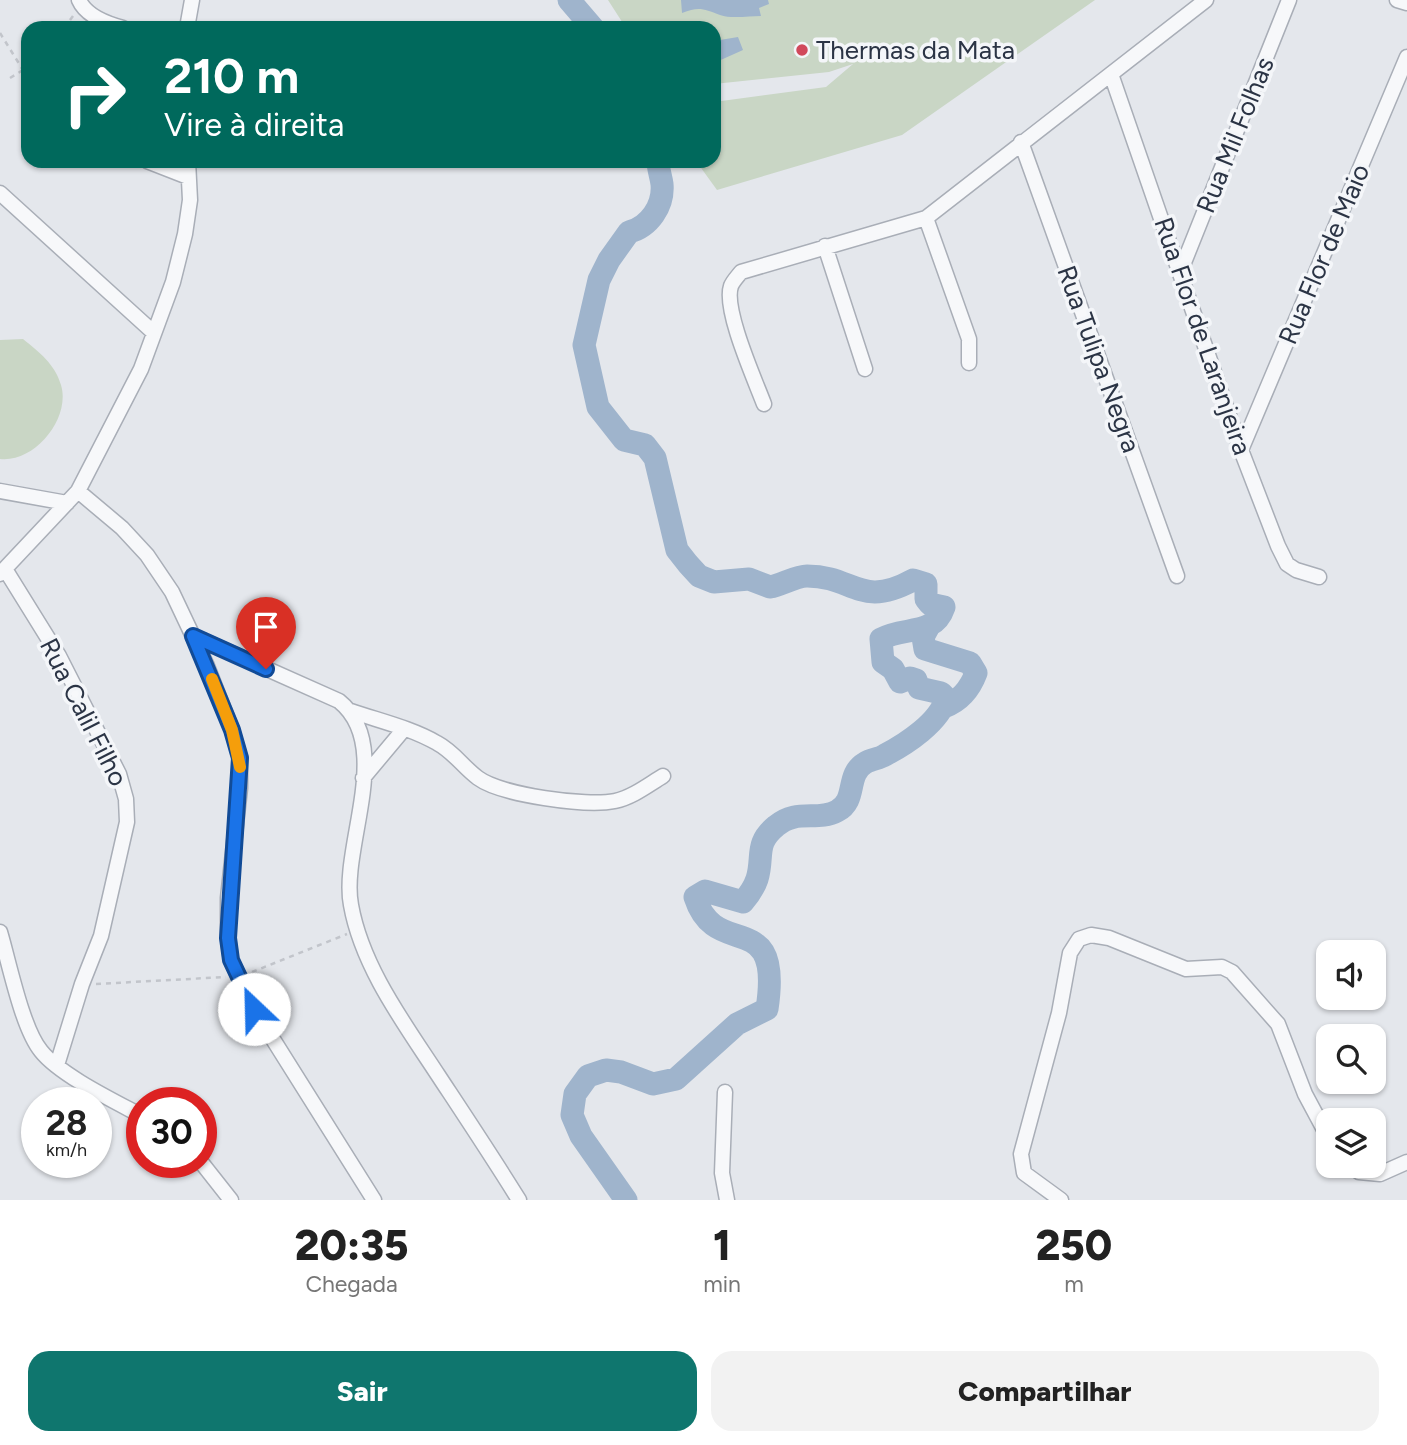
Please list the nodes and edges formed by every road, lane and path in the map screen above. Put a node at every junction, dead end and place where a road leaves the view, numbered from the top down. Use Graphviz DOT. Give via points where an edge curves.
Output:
graph roads {
  1 [pos="192,0"];
  2 [pos="1206,0"];
  3 [pos="1289,0"];
  4 [pos="1397,0"];
  5 [pos="80,2"];
  6 [pos="1407,3"];
  7 [pos="68,21"];
  8 [pos="105,21"];
  9 [pos="188,21"];
  10 [pos="0,33"];
  11 [pos="1407,57"];
  12 [pos="21,67"];
  13 [pos="21,71"];
  14 [pos="1111,74"];
  15 [pos="10,78"];
  16 [pos="1021,142"];
  17 [pos="165,168"];
  18 [pos="188,168"];
  19 [pos="188,177"];
  20 [pos="0,194"];
  21 [pos="926,218"];
  22 [pos="825,246"];
  23 [pos="1181,270"];
  24 [pos="153,332"];
  25 [pos="969,363"];
  26 [pos="865,369"];
  27 [pos="764,404"];
  28 [pos="1241,450"];
  29 [pos="0,491"];
  30 [pos="78,491"];
  31 [pos="67,502"];
  32 [pos="3,572"];
  33 [pos="1177,576"];
  34 [pos="1319,577"];
  35 [pos="193,636"];
  36 [pos="351,711"];
  37 [pos="404,729"];
  38 [pos="663,776"];
  39 [pos="363,778"];
  40 [pos="0,932"];
  41 [pos="57,1065"];
  42 [pos="725,1092"];
  43 [pos="126,1106"];
  44 [pos="1316,1115"];
  45 [pos="1407,1162"];
  46 [pos="1386,1171"];
  47 [pos="214,1178"];
  48 [pos="231,1200"];
  49 [pos="374,1200"];
  50 [pos="519,1200"];
  51 [pos="727,1200"];
  52 [pos="1061,1200"];
  1 -- 9 [label="street"];
  2 -- 14 [label="street"];
  3 -- 23 [label="street, Rua Mil Folhas"];
  4 -- 6 [label="street"];
  5 -- 7 [label="path"];
  5 -- 8 [label="street"];
  10 -- 12 [label="path"];
  11 -- 28 [label="street, Rua Flor de Maio"];
  13 -- 15 [label="path"];
  14 -- 16 [label="street"];
  14 -- 23 [label="street, Rua Flor de Laranjeira"];
  16 -- 21 [label="street"];
  16 -- 33 [label="street, Rua Tulipa Negra"];
  17 -- 19 [label="street"];
  18 -- 19 [label="street"];
  19 -- 24 [label="street" via="185,234"];
  20 -- 24 [label="street"];
  21 -- 22 [label="street"];
  21 -- 25 [label="street" via="970,340"];
  22 -- 26 [label="street"];
  22 -- 27 [label="street" via="747,268 730,286 738,335"];
  23 -- 28 [label="street, Rua Flor de Laranjeira"];
  24 -- 30 [label="street" via="141,369"];
  28 -- 34 [label="street, Rua Flor de Laranjeira" via="1286,564"];
  29 -- 31 [label="street"];
  30 -- 31 [label="street"];
  30 -- 35 [label="street" via="147,555"];
  31 -- 32 [label="street"];
  32 -- 41 [label="street, Rua Calil Filho" via="59,656 120,774 126,799 127,822 101,936"];
  35 -- 36 [label="street" via="339,701"];
  35 -- 49 [label="street" via="240,758 228,898 231,960 254,1009"];
  36 -- 37 [label="street"];
  36 -- 39 [label="street" via="361,732"];
  37 -- 38 [label="street" via="454,753 487,783 556,800 615,801"];
  37 -- 39 [label="street"];
  39 -- 50 [label="street" via="350,902 357,930 398,1014"];
  40 -- 41 [label="street" via="29,1028 40,1050"];
  41 -- 43 [label="street"];
  42 -- 51 [label="street" via="722,1172"];
  44 -- 52 [label="street" via="1278,1024 1232,972 1222,967 1186,969 1109,938 1091,935 1079,939 1070,953 1059,1013 1021,1154 1024,1173"];
  45 -- 46 [label="street"];
  47 -- 48 [label="street"];
}
